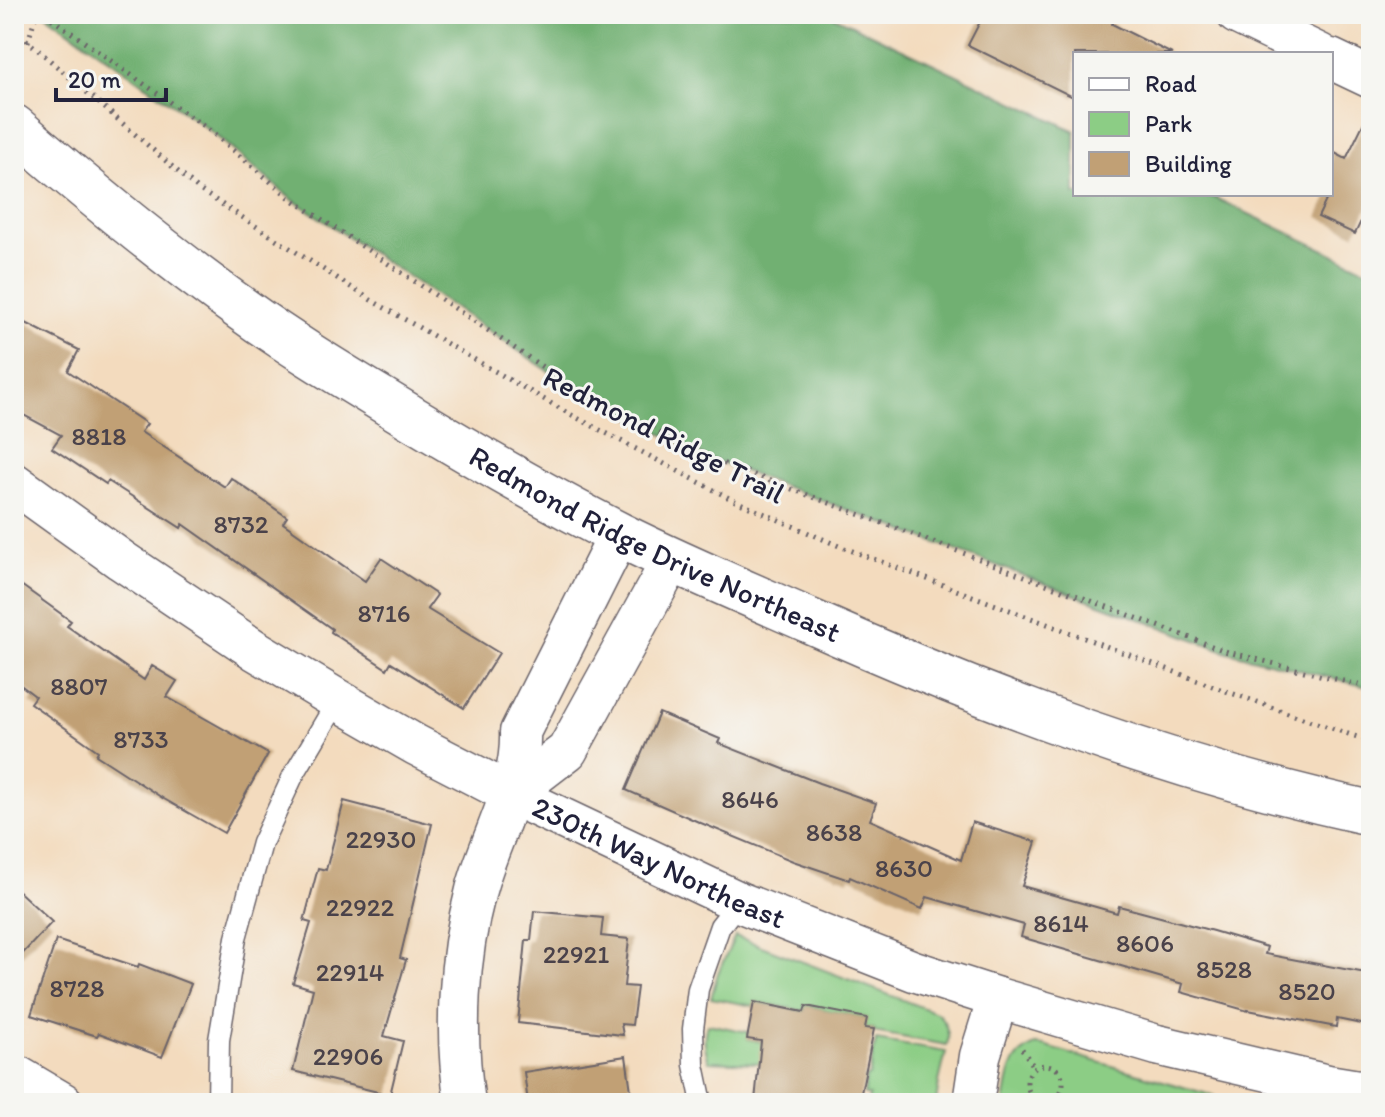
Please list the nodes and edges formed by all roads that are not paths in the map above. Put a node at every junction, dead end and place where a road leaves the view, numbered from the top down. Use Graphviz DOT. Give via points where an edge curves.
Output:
graph roads {
  1 [pos="1237,14"];
  2 [pos="1316,52"];
  3 [pos="1333,60"];
  4 [pos="1371,78"];
  5 [pos="14,127"];
  6 [pos="14,483"];
  7 [pos="619,535"];
  8 [pos="672,560"];
  9 [pos="338,700"];
  10 [pos="511,794"];
  11 [pos="1371,813"];
  12 [pos="739,902"];
  13 [pos="998,998"];
  14 [pos="14,1074"];
  15 [pos="1371,1092"];
  16 [pos="63,1103"];
  17 [pos="218,1103"];
  18 [pos="465,1103"];
  19 [pos="702,1103"];
  20 [pos="973,1103"];
  1 -- 2 [label="street"];
  3 -- 4 [label="street"];
  5 -- 7 [label="street, Redmond Ridge Drive Northeast" via="245,312 475,456"];
  6 -- 9 [label="street, 230th Way Northeast" via="255,650"];
  7 -- 8 [label="street, Redmond Ridge Drive Northeast"];
  7 -- 10 [label="street" via="520,732"];
  8 -- 10 [label="street" via="567,751"];
  8 -- 11 [label="street, Redmond Ridge Drive Northeast" via="1021,709 1166,759"];
  9 -- 10 [label="street, 230th Way Northeast"];
  9 -- 17 [label="lane" via="293,776 262,843 234,952 219,1040"];
  10 -- 12 [label="street, 230th Way Northeast"];
  10 -- 18 [label="street" via="476,888 461,974"];
  12 -- 13 [label="street, 230th Way Northeast"];
  12 -- 19 [label="lane" via="720,926 698,989 694,1065"];
  13 -- 15 [label="street, 230th Way Northeast" via="1157,1045"];
  13 -- 20 [label="street" via="980,1056"];
  14 -- 16 [label="street"];
}
